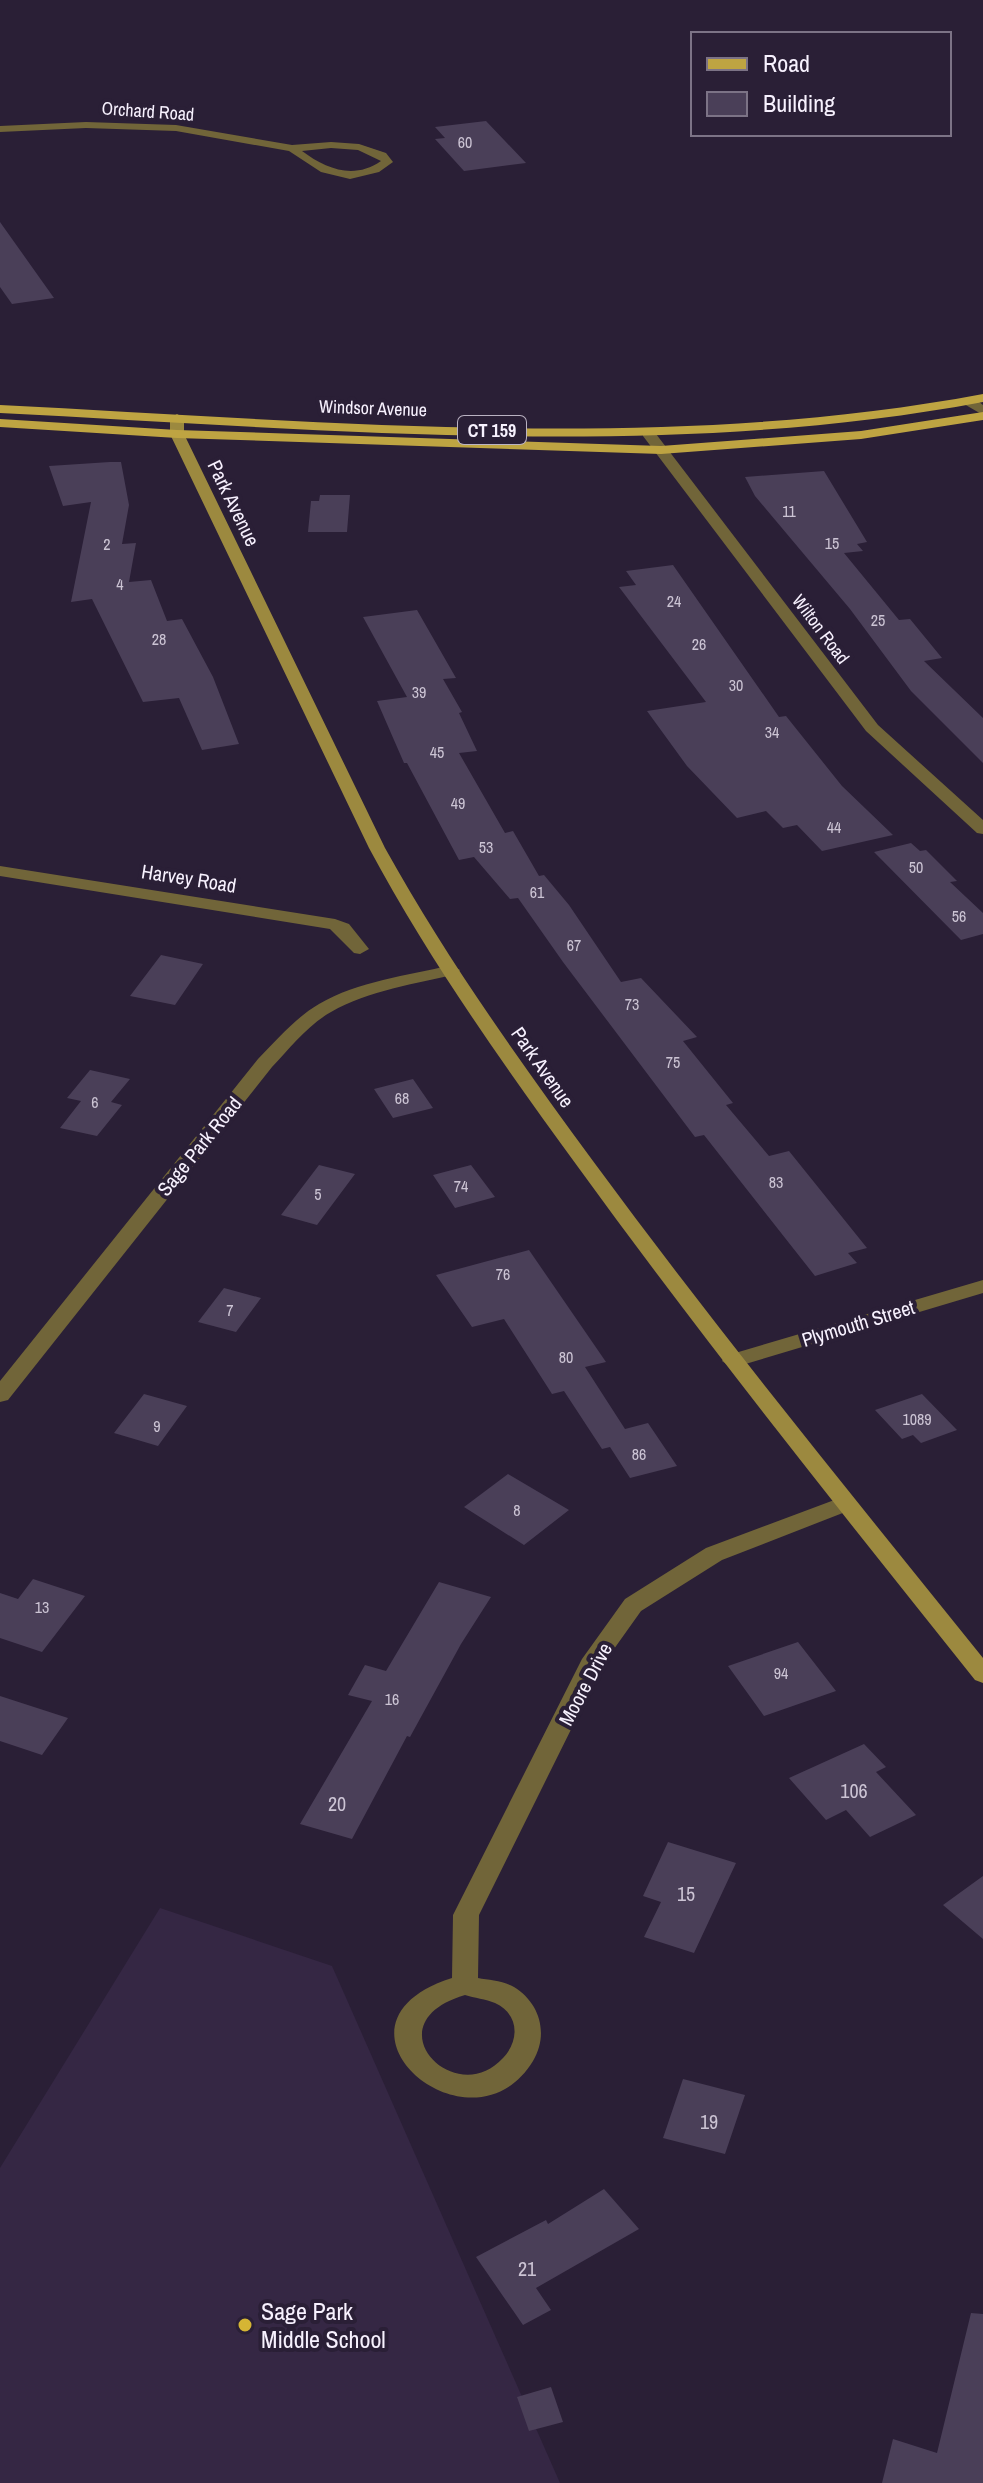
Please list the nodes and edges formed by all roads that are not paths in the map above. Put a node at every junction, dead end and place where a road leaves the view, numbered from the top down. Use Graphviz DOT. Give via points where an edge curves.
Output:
graph roads {
  1 [pos="0,129"];
  2 [pos="292,148"];
  3 [pos="976,399"];
  4 [pos="0,409"];
  5 [pos="983,413"];
  6 [pos="0,423"];
  7 [pos="177,426"];
  8 [pos="648,433"];
  9 [pos="661,450"];
  10 [pos="983,829"];
  11 [pos="0,871"];
  12 [pos="360,949"];
  13 [pos="451,970"];
  14 [pos="983,1286"];
  15 [pos="732,1361"];
  16 [pos="0,1395"];
  17 [pos="845,1504"];
  18 [pos="983,1674"];
  19 [pos="465,1985"];
  1 -- 2 [label="street, Orchard Road" via="176,128"];
  2 -- 2 [label="street, Orchard Road" via="329,173 357,175 377,171 387,162 359,147"];
  3 -- 5 [label="street"];
  3 -- 8 [label="main road, Windsor Avenue / CT 159" via="868,417"];
  4 -- 7 [label="main road, Windsor Avenue / CT 159"];
  5 -- 9 [label="main road, Windsor Avenue / CT 159" via="861,435"];
  6 -- 7 [label="main road, Windsor Avenue / CT 159"];
  7 -- 8 [label="main road, Windsor Avenue / CT 159"];
  7 -- 9 [label="main road, Windsor Avenue / CT 159"];
  7 -- 13 [label="main road, Park Avenue" via="377,848"];
  8 -- 9 [label="street, Wilton Road"];
  9 -- 10 [label="street, Wilton Road" via="872,728"];
  11 -- 12 [label="street, Harvey Road" via="335,924"];
  13 -- 15 [label="main road, Park Avenue" via="517,1070"];
  13 -- 16 [label="street, Sage Park Road" via="359,994 324,1009 297,1030"];
  14 -- 15 [label="street, Plymouth Street"];
  15 -- 17 [label="main road, Park Avenue"];
  17 -- 18 [label="main road, Park Avenue"];
  17 -- 19 [label="street, Moore Drive" via="714,1554 633,1605 594,1659 466,1915"];
  19 -- 19 [label="street" via="445,1989 416,2009 408,2040 413,2056 440,2079 480,2084 516,2068 531,2037 518,2005 494,1990"];
}
